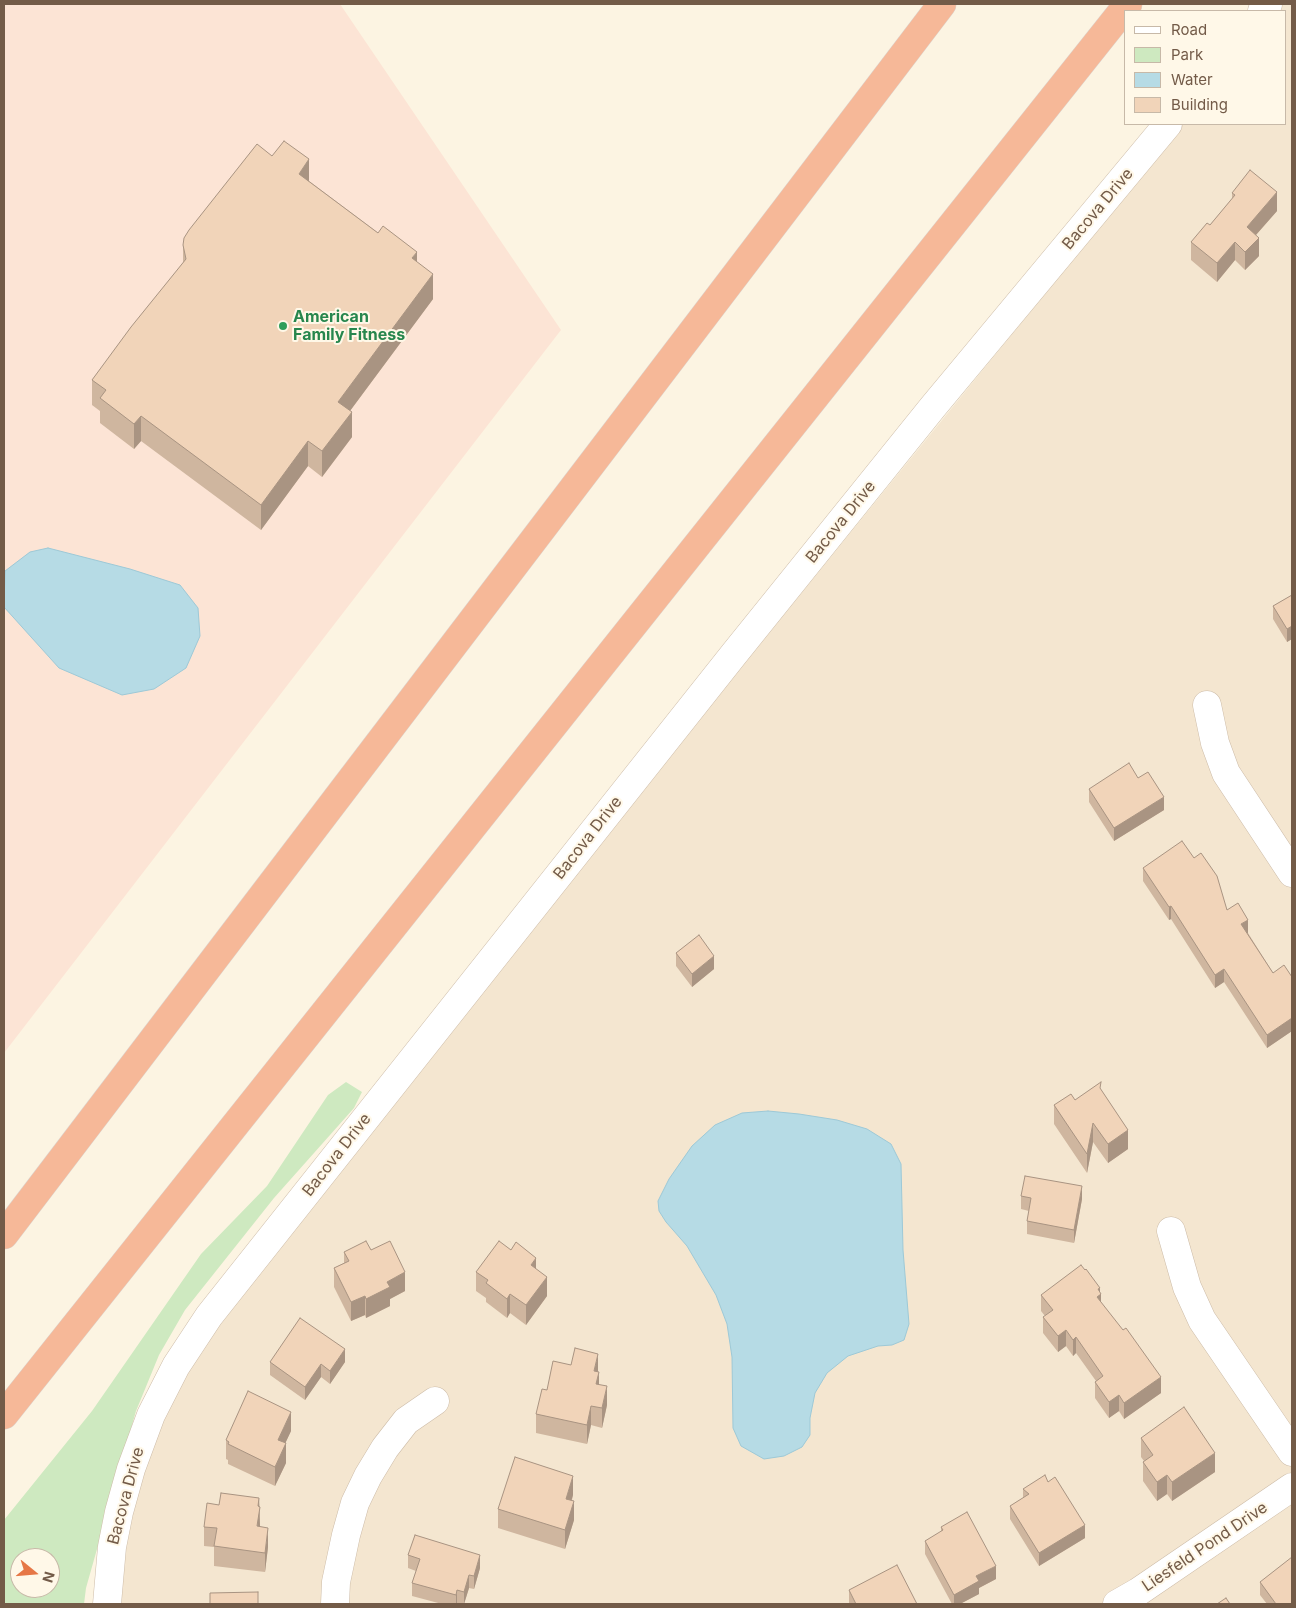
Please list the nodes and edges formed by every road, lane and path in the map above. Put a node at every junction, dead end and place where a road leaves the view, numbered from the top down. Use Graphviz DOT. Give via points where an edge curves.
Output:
graph roads {
  1 [pos="942,4"];
  2 [pos="1128,4"];
  3 [pos="1167,125"];
  4 [pos="1207,705"];
  5 [pos="1283,840"];
  6 [pos="1292,873"];
  7 [pos="1171,1231"];
  8 [pos="4,1235"];
  9 [pos="435,1401"];
  10 [pos="4,1415"];
  11 [pos="1292,1452"];
  12 [pos="1292,1487"];
  13 [pos="107,1604"];
  14 [pos="335,1604"];
  15 [pos="1117,1604"];
  1 -- 8 [label="highway"];
  2 -- 10 [label="highway"];
  3 -- 13 [label="street, Bacova Drive" via="728,662 209,1316 176,1366 151,1415 131,1469 112,1546"];
  4 -- 5 [label="street" via="1215,743 1226,773"];
  5 -- 6 [label="street"];
  7 -- 11 [label="street" via="1187,1287 1202,1320"];
  9 -- 14 [label="street" via="406,1421 384,1448 368,1476 355,1503 346,1535"];
  12 -- 15 [label="street, Liesfeld Pond Drive"];
}
